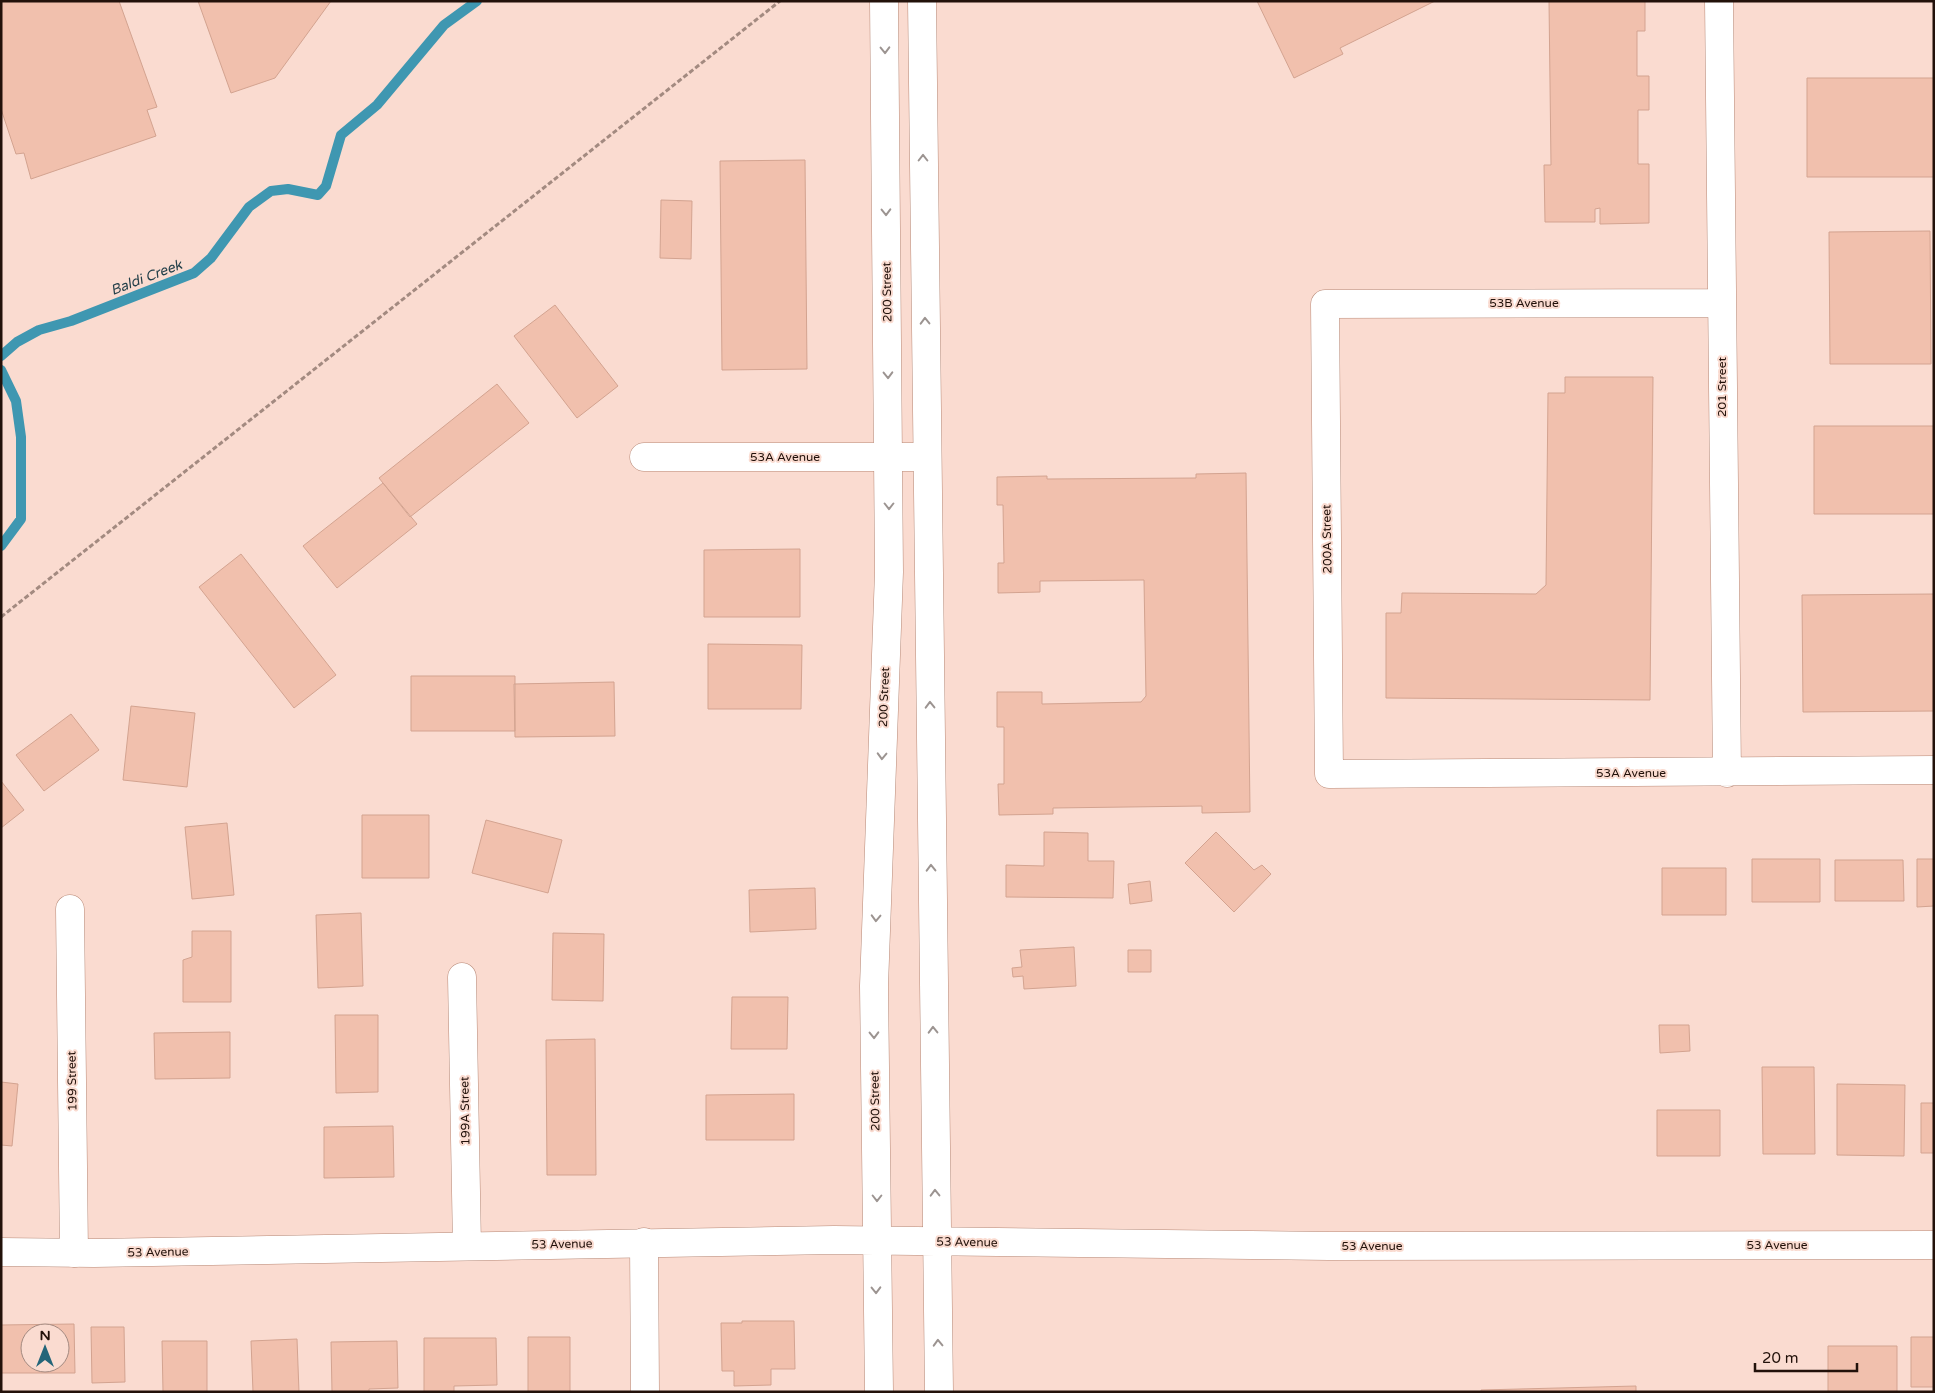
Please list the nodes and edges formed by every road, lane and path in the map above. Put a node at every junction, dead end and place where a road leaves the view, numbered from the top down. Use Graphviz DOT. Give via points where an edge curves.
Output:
graph roads {
  1 [pos="780,1"];
  2 [pos="884,1"];
  3 [pos="922,1"];
  4 [pos="1719,1"];
  5 [pos="1722,303"];
  6 [pos="1325,304"];
  7 [pos="644,457"];
  8 [pos="889,457"];
  9 [pos="927,457"];
  10 [pos="1,617"];
  11 [pos="1934,770"];
  12 [pos="1727,773"];
  13 [pos="1329,774"];
  14 [pos="70,909"];
  15 [pos="462,977"];
  16 [pos="876,1241"];
  17 [pos="936,1241"];
  18 [pos="644,1242"];
  19 [pos="1934,1245"];
  20 [pos="467,1246"];
  21 [pos="1,1252"];
  22 [pos="74,1253"];
  23 [pos="644,1392"];
  24 [pos="879,1392"];
  25 [pos="939,1392"];
  1 -- 10 [label="path"];
  2 -- 8 [label="street, 200 Street, one-way"];
  9 -- 3 [label="street, one-way"];
  4 -- 5 [label="street, 201 Street"];
  5 -- 6 [label="street, 53B Avenue"];
  5 -- 12 [label="street, 201 Street"];
  6 -- 13 [label="street, 200A Street"];
  7 -- 8 [label="street, 53A Avenue"];
  8 -- 9 [label="street, 53A Avenue"];
  8 -- 16 [label="street, 200 Street, one-way" via="889,572 874,986"];
  17 -- 9 [label="street, one-way"];
  11 -- 12 [label="street, 53A Avenue"];
  12 -- 13 [label="street, 53A Avenue"];
  14 -- 22 [label="street, 199 Street"];
  15 -- 20 [label="street, 199A Street"];
  16 -- 17 [label="street, 53 Avenue"];
  16 -- 18 [label="street, 53 Avenue"];
  16 -- 24 [label="street, 200 Street, one-way"];
  17 -- 19 [label="street, 53 Avenue" via="1329,1246"];
  25 -- 17 [label="street, one-way"];
  18 -- 20 [label="street, 53 Avenue"];
  18 -- 23 [label="street"];
  20 -- 22 [label="street, 53 Avenue"];
  21 -- 22 [label="street, 53 Avenue"];
}
